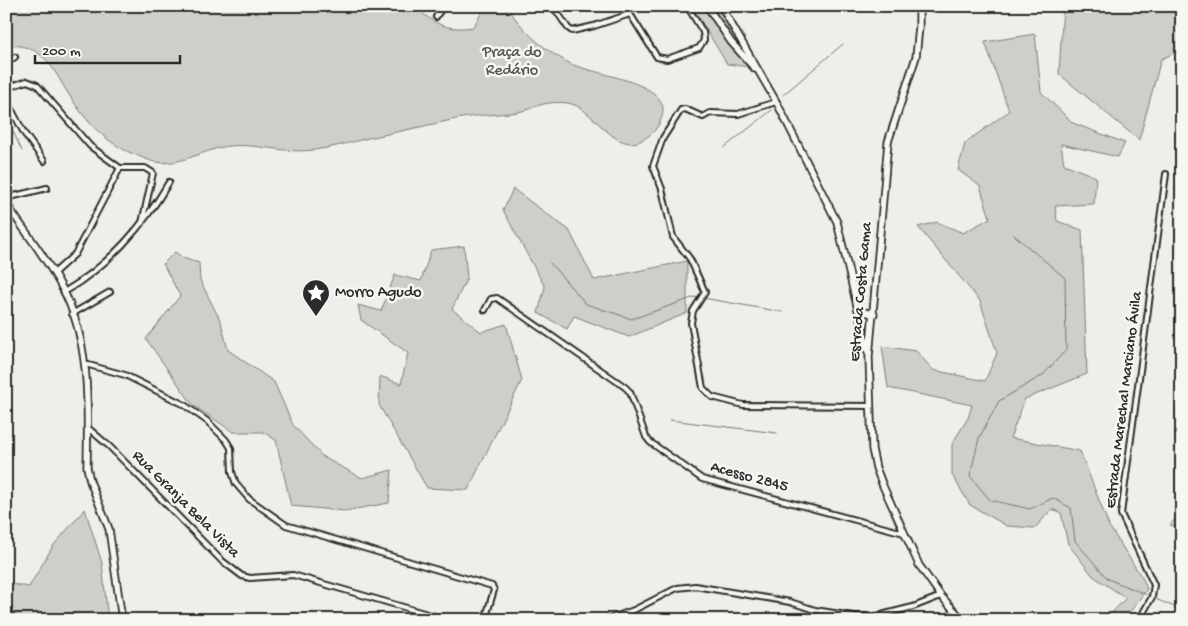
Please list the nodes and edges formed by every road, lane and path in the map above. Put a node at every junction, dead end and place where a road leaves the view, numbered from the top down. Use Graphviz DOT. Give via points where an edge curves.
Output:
graph roads {
  1 [pos="443,6"];
  2 [pos="553,6"];
  3 [pos="625,6"];
  4 [pos="687,6"];
  5 [pos="707,6"];
  6 [pos="721,6"];
  7 [pos="919,6"];
  8 [pos="630,14"];
  9 [pos="436,17"];
  10 [pos="15,56"];
  11 [pos="6,62"];
  12 [pos="764,80"];
  13 [pos="6,88"];
  14 [pos="6,99"];
  15 [pos="776,102"];
  16 [pos="44,161"];
  17 [pos="120,168"];
  18 [pos="1166,174"];
  19 [pos="169,182"];
  20 [pos="47,188"];
  21 [pos="6,198"];
  22 [pos="6,203"];
  23 [pos="142,223"];
  24 [pos="54,273"];
  25 [pos="64,292"];
  26 [pos="110,292"];
  27 [pos="485,310"];
  28 [pos="859,311"];
  29 [pos="72,314"];
  30 [pos="874,314"];
  31 [pos="869,357"];
  32 [pos="86,364"];
  33 [pos="872,406"];
  34 [pos="88,428"];
  35 [pos="904,533"];
  36 [pos="941,596"];
  37 [pos="122,620"];
  38 [pos="448,620"];
  39 [pos="485,620"];
  40 [pos="606,620"];
  41 [pos="963,620"];
  42 [pos="1139,620"];
  1 -- 9 [label="street"];
  2 -- 8 [label="street" via="568,28 577,31"];
  3 -- 8 [label="street"];
  4 -- 8 [label="street" via="703,32 704,40 699,48 667,59 654,54"];
  5 -- 12 [label="main road" via="731,42"];
  6 -- 12 [label="main road"];
  7 -- 30 [label="main road, Estrada Costa Gama" via="916,57 888,142"];
  10 -- 11 [label="street"];
  12 -- 15 [label="main road"];
  13 -- 17 [label="street" via="27,81 38,85 90,146"];
  14 -- 16 [label="street"];
  15 -- 28 [label="main road" via="837,222"];
  15 -- 33 [label="street" via="738,114 710,113 703,117 681,110 663,138 654,160 654,172 662,189 673,237 690,259 705,292 691,323 703,388 712,397 743,405"];
  17 -- 23 [label="street" via="145,168 153,173"];
  17 -- 24 [label="street" via="75,254"];
  18 -- 42 [label="street, Estrada Marechal Marciano Ávila" via="1121,514 1154,585 1152,597"];
  19 -- 23 [label="street"];
  20 -- 21 [label="street"];
  22 -- 24 [label="main road"];
  23 -- 25 [label="street" via="101,266"];
  24 -- 25 [label="main road"];
  25 -- 29 [label="main road"];
  26 -- 29 [label="street"];
  27 -- 35 [label="street, Acesso 2845" via="491,299 497,298 625,387 650,442 702,479"];
  28 -- 30 [label="main road"];
  28 -- 31 [label="main road"];
  29 -- 32 [label="main road"];
  30 -- 31 [label="main road, Estrada Costa Gama"];
  31 -- 33 [label="main road, Estrada Costa Gama"];
  32 -- 34 [label="main road"];
  32 -- 39 [label="street" via="125,375 183,404 208,421 230,448 236,484 258,507 286,526 492,586 494,590"];
  33 -- 35 [label="main road, Estrada Costa Gama" via="872,449 876,468"];
  34 -- 37 [label="main road" via="87,466 108,529"];
  34 -- 38 [label="street, Rua Granja Bela Vista" via="221,560 242,576 298,576"];
  35 -- 36 [label="main road, Estrada Costa Gama"];
  36 -- 40 [label="street" via="914,607 873,617 815,610 790,602 695,586 677,588"];
  36 -- 41 [label="main road, Estrada Costa Gama"];
}
